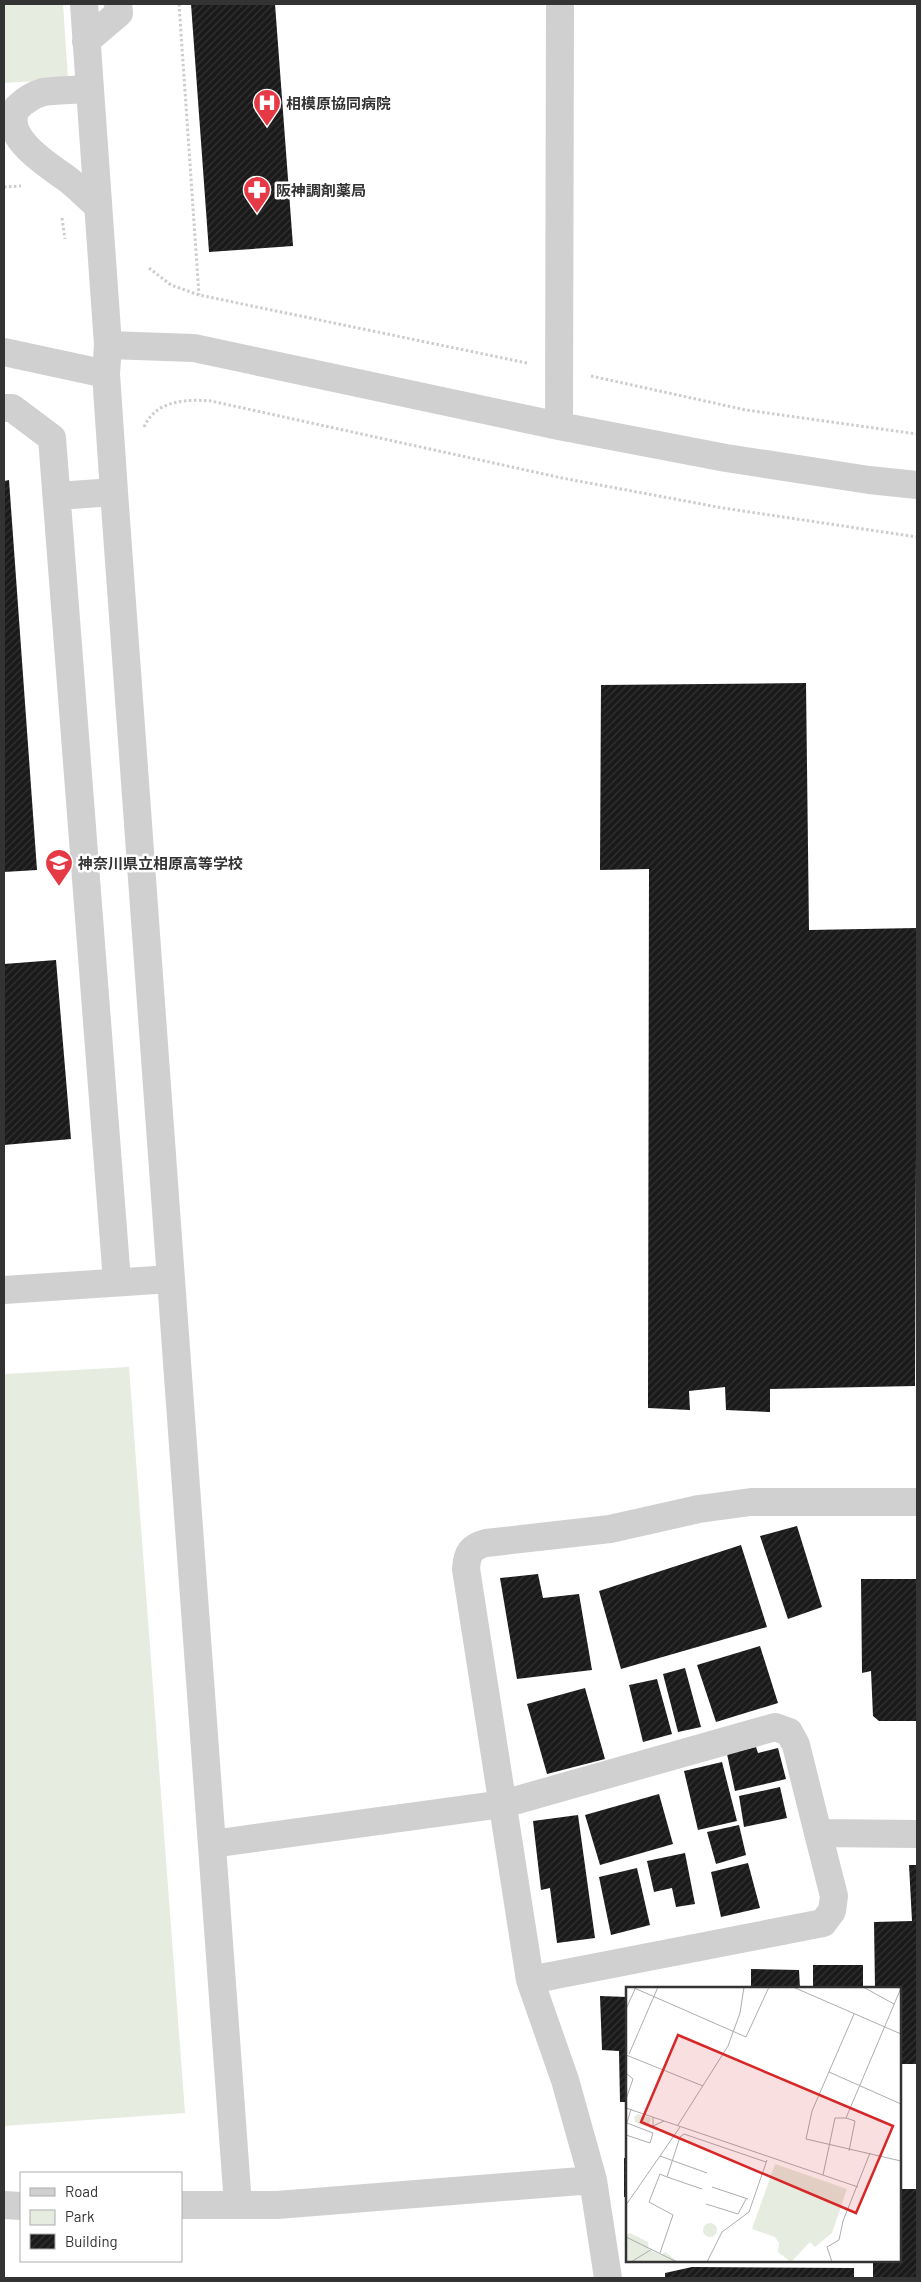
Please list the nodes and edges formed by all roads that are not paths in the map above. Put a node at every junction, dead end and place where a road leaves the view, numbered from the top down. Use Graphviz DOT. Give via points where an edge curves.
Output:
graph roads {
  1 [pos="84,4"];
  2 [pos="118,4"];
  3 [pos="560,4"];
  4 [pos="86,41"];
  5 [pos="90,89"];
  6 [pos="98,206"];
  7 [pos="108,345"];
  8 [pos="4,352"];
  9 [pos="106,374"];
  10 [pos="4,408"];
  11 [pos="559,426"];
  12 [pos="917,485"];
  13 [pos="114,492"];
  14 [pos="57,496"];
  15 [pos="171,1279"];
  16 [pos="117,1282"];
  17 [pos="4,1290"];
  18 [pos="917,1502"];
  19 [pos="503,1804"];
  20 [pos="818,1833"];
  21 [pos="917,1834"];
  22 [pos="212,1844"];
  23 [pos="530,1980"];
  24 [pos="593,2180"];
  25 [pos="4,2205"];
  26 [pos="182,2205"];
  27 [pos="238,2205"];
  28 [pos="20,2206"];
  29 [pos="608,2278"];
  1 -- 4 [label="street"];
  2 -- 4 [label="street" via="119,13"];
  3 -- 11 [label="street"];
  4 -- 5 [label="street"];
  5 -- 6 [label="street"];
  5 -- 6 [label="street" via="43,92 28,97 16,110 12,124 18,141 30,154"];
  6 -- 7 [label="street"];
  7 -- 9 [label="street"];
  7 -- 11 [label="street" via="210,350"];
  8 -- 9 [label="street"];
  9 -- 13 [label="street"];
  10 -- 14 [label="street" via="12,408 52,438"];
  11 -- 12 [label="street" via="726,458"];
  13 -- 14 [label="street"];
  13 -- 15 [label="street"];
  14 -- 16 [label="street"];
  15 -- 16 [label="street"];
  15 -- 22 [label="street"];
  16 -- 17 [label="street"];
  18 -- 19 [label="street" via="751,1502 699,1509 610,1530 474,1546 467,1555 466,1569"];
  19 -- 20 [label="street" via="775,1727 789,1732 796,1745"];
  19 -- 22 [label="street"];
  19 -- 23 [label="street"];
  20 -- 21 [label="street"];
  20 -- 23 [label="street" via="834,1896 832,1910 823,1923"];
  22 -- 27 [label="street"];
  23 -- 24 [label="street" via="565,2080"];
  24 -- 27 [label="street" via="277,2205"];
  24 -- 29 [label="street"];
  25 -- 28 [label="street"];
  26 -- 27 [label="street"];
}
